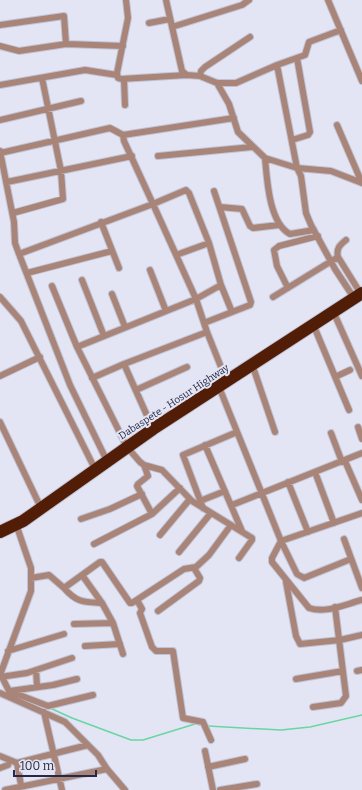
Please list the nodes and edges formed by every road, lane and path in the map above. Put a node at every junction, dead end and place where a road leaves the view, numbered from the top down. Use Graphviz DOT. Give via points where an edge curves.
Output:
graph roads {
  1 [pos="126,0"];
  2 [pos="166,0"];
  3 [pos="249,0"];
  4 [pos="328,0"];
  5 [pos="170,19"];
  6 [pos="149,23"];
  7 [pos="0,25"];
  8 [pos="172,27"];
  9 [pos="341,30"];
  10 [pos="250,37"];
  11 [pos="66,44"];
  12 [pos="0,46"];
  13 [pos="123,46"];
  14 [pos="297,58"];
  15 [pos="277,65"];
  16 [pos="117,75"];
  17 [pos="187,75"];
  18 [pos="200,76"];
  19 [pos="42,78"];
  20 [pos="124,79"];
  21 [pos="362,81"];
  22 [pos="217,83"];
  23 [pos="0,85"];
  24 [pos="81,101"];
  25 [pos="124,105"];
  26 [pos="48,108"];
  27 [pos="234,118"];
  28 [pos="0,120"];
  29 [pos="337,125"];
  30 [pos="123,135"];
  31 [pos="54,139"];
  32 [pos="292,140"];
  33 [pos="252,147"];
  34 [pos="0,152"];
  35 [pos="132,156"];
  36 [pos="158,156"];
  37 [pos="265,158"];
  38 [pos="297,168"];
  39 [pos="61,171"];
  40 [pos="7,182"];
  41 [pos="362,183"];
  42 [pos="214,191"];
  43 [pos="154,204"];
  44 [pos="220,207"];
  45 [pos="13,213"];
  46 [pos="101,222"];
  47 [pos="279,225"];
  48 [pos="316,233"];
  49 [pos="346,240"];
  50 [pos="209,243"];
  51 [pos="112,251"];
  52 [pos="19,254"];
  53 [pos="176,255"];
  54 [pos="338,257"];
  55 [pos="331,261"];
  56 [pos="119,268"];
  57 [pos="150,270"];
  58 [pos="27,273"];
  59 [pos="82,280"];
  60 [pos="221,285"];
  61 [pos="52,286"];
  62 [pos="288,288"];
  63 [pos="112,294"];
  64 [pos="359,295"];
  65 [pos="0,297"];
  66 [pos="273,297"];
  67 [pos="196,299"];
  68 [pos="166,311"];
  69 [pos="333,311"];
  70 [pos="232,312"];
  71 [pos="204,323"];
  72 [pos="313,324"];
  73 [pos="125,327"];
  74 [pos="207,332"];
  75 [pos="104,336"];
  76 [pos="77,347"];
  77 [pos="40,357"];
  78 [pos="124,364"];
  79 [pos="252,364"];
  80 [pos="187,367"];
  81 [pos="350,370"];
  82 [pos="0,376"];
  83 [pos="362,376"];
  84 [pos="335,377"];
  85 [pos="92,378"];
  86 [pos="223,385"];
  87 [pos="136,390"];
  88 [pos="348,410"];
  89 [pos="0,422"];
  90 [pos="358,427"];
  91 [pos="153,429"];
  92 [pos="237,432"];
  93 [pos="275,432"];
  94 [pos="331,433"];
  95 [pos="362,439"];
  96 [pos="205,445"];
  97 [pos="127,447"];
  98 [pos="362,454"];
  99 [pos="107,461"];
  100 [pos="343,461"];
  101 [pos="144,465"];
  102 [pos="95,469"];
  103 [pos="315,472"];
  104 [pos="288,482"];
  105 [pos="180,488"];
  106 [pos="225,491"];
  107 [pos="261,492"];
  108 [pos="142,494"];
  109 [pos="190,499"];
  110 [pos="362,500"];
  111 [pos="200,501"];
  112 [pos="232,505"];
  113 [pos="41,508"];
  114 [pos="203,508"];
  115 [pos="211,513"];
  116 [pos="362,513"];
  117 [pos="152,514"];
  118 [pos="81,518"];
  119 [pos="334,523"];
  120 [pos="16,524"];
  121 [pos="231,525"];
  122 [pos="242,531"];
  123 [pos="0,532"];
  124 [pos="308,532"];
  125 [pos="160,535"];
  126 [pos="344,539"];
  127 [pos="281,541"];
  128 [pos="94,544"];
  129 [pos="179,552"];
  130 [pos="239,558"];
  131 [pos="350,559"];
  132 [pos="194,568"];
  133 [pos="82,575"];
  134 [pos="31,578"];
  135 [pos="286,580"];
  136 [pos="64,588"];
  137 [pos="362,588"];
  138 [pos="137,600"];
  139 [pos="362,600"];
  140 [pos="102,603"];
  141 [pos="335,607"];
  142 [pos="158,611"];
  143 [pos="113,623"];
  144 [pos="74,624"];
  145 [pos="64,634"];
  146 [pos="362,635"];
  147 [pos="340,640"];
  148 [pos="120,644"];
  149 [pos="85,646"];
  150 [pos="8,651"];
  151 [pos="123,654"];
  152 [pos="72,658"];
  153 [pos="36,670"];
  154 [pos="343,671"];
  155 [pos="1,676"];
  156 [pos="77,679"];
  157 [pos="296,679"];
  158 [pos="37,686"];
  159 [pos="9,692"];
  160 [pos="0,693"];
  161 [pos="94,695"];
  162 [pos="313,708"];
  163 [pos="44,712"];
  164 [pos="211,740"];
  165 [pos="88,745"];
  166 [pos="205,751"];
  167 [pos="53,753"];
  168 [pos="0,756"];
  169 [pos="245,759"];
  170 [pos="17,763"];
  171 [pos="8,765"];
  172 [pos="0,766"];
  173 [pos="208,767"];
  174 [pos="107,770"];
  175 [pos="59,778"];
  176 [pos="257,784"];
  177 [pos="21,786"];
  178 [pos="5,790"];
  179 [pos="62,790"];
  180 [pos="123,790"];
  181 [pos="213,790"];
  182 [pos="220,790"];
  1 -- 13 [label="street" via="128,18"];
  2 -- 5 [label="street"];
  3 -- 8 [label="street" via="242,5"];
  4 -- 9 [label="street"];
  5 -- 6 [label="street"];
  5 -- 8 [label="street"];
  7 -- 11 [label="street" via="64,16"];
  8 -- 17 [label="street" via="182,71"];
  9 -- 14 [label="street" via="309,42 306,54"];
  9 -- 21 [label="street"];
  10 -- 18 [label="street" via="205,67"];
  11 -- 12 [label="street" via="19,51"];
  11 -- 13 [label="street"];
  13 -- 16 [label="street"];
  14 -- 15 [label="street"];
  14 -- 32 [label="street" via="310,132"];
  15 -- 22 [label="street" via="236,83"];
  15 -- 32 [label="street"];
  16 -- 19 [label="street" via="85,70"];
  16 -- 20 [label="street"];
  17 -- 18 [label="street"];
  17 -- 20 [label="street"];
  18 -- 22 [label="street"];
  19 -- 23 [label="street"];
  19 -- 26 [label="street"];
  20 -- 25 [label="street"];
  22 -- 27 [label="street"];
  24 -- 26 [label="street"];
  26 -- 28 [label="street"];
  26 -- 31 [label="street"];
  27 -- 30 [label="street"];
  27 -- 33 [label="street" via="238,132"];
  29 -- 41 [label="street"];
  30 -- 31 [label="street" via="110,128"];
  30 -- 35 [label="street"];
  31 -- 34 [label="street"];
  31 -- 39 [label="street"];
  32 -- 38 [label="street"];
  33 -- 36 [label="street"];
  33 -- 37 [label="street"];
  34 -- 40 [label="street"];
  35 -- 39 [label="street"];
  35 -- 43 [label="street"];
  37 -- 38 [label="street"];
  37 -- 47 [label="street" via="267,180"];
  38 -- 41 [label="street" via="331,171"];
  38 -- 48 [label="street" via="301,176 306,212"];
  39 -- 40 [label="street"];
  39 -- 45 [label="street" via="64,199"];
  40 -- 45 [label="street"];
  42 -- 44 [label="street"];
  43 -- 46 [label="street"];
  43 -- 50 [label="street" via="186,190"];
  43 -- 53 [label="street"];
  44 -- 47 [label="street" via="242,210 253,228"];
  44 -- 70 [label="street" via="251,300 250,305"];
  45 -- 52 [label="street"];
  46 -- 51 [label="street"];
  46 -- 52 [label="street"];
  47 -- 48 [label="street" via="290,234"];
  48 -- 55 [label="street"];
  48 -- 62 [label="street" via="274,250 277,266"];
  49 -- 54 [label="street" via="336,251"];
  50 -- 53 [label="street"];
  50 -- 60 [label="street"];
  51 -- 56 [label="street"];
  51 -- 58 [label="street"];
  52 -- 58 [label="street"];
  53 -- 67 [label="street"];
  54 -- 55 [label="street"];
  54 -- 64 [label="street"];
  55 -- 62 [label="street"];
  55 -- 64 [label="street"];
  57 -- 68 [label="street"];
  58 -- 99 [label="street" via="70,385"];
  59 -- 75 [label="street"];
  60 -- 67 [label="street"];
  60 -- 70 [label="street"];
  61 -- 76 [label="street"];
  62 -- 66 [label="street"];
  63 -- 73 [label="street"];
  64 -- 69 [label="highway, Dabaspete - Hosur Highway"];
  65 -- 77 [label="street" via="21,321"];
  67 -- 68 [label="street"];
  67 -- 71 [label="street"];
  68 -- 73 [label="street"];
  69 -- 72 [label="highway, Dabaspete - Hosur Highway"];
  69 -- 83 [label="street"];
  70 -- 71 [label="street"];
  71 -- 74 [label="street"];
  72 -- 79 [label="highway, Dabaspete - Hosur Highway"];
  72 -- 84 [label="street"];
  73 -- 75 [label="street"];
  74 -- 78 [label="street"];
  74 -- 86 [label="street"];
  75 -- 76 [label="street"];
  76 -- 85 [label="street"];
  77 -- 82 [label="street"];
  77 -- 102 [label="street"];
  78 -- 85 [label="street"];
  78 -- 87 [label="street"];
  79 -- 86 [label="highway, Dabaspete - Hosur Highway"];
  79 -- 93 [label="street"];
  80 -- 87 [label="street"];
  81 -- 84 [label="street"];
  84 -- 88 [label="street"];
  85 -- 97 [label="street"];
  86 -- 91 [label="highway, Dabaspete - Hosur Highway"];
  86 -- 92 [label="street"];
  87 -- 91 [label="street"];
  89 -- 113 [label="street"];
  90 -- 95 [label="street"];
  91 -- 97 [label="highway, Dabaspete - Hosur Highway"];
  92 -- 96 [label="street"];
  92 -- 107 [label="street"];
  94 -- 100 [label="street"];
  96 -- 106 [label="street"];
  96 -- 111 [label="street" via="183,455"];
  97 -- 99 [label="highway, Dabaspete - Hosur Highway"];
  97 -- 101 [label="street"];
  98 -- 100 [label="street"];
  99 -- 102 [label="highway, Dabaspete - Hosur Highway"];
  100 -- 103 [label="street"];
  100 -- 110 [label="street"];
  101 -- 105 [label="street" via="162,470"];
  101 -- 108 [label="street" via="148,476 138,484"];
  102 -- 113 [label="highway, Dabaspete - Hosur Highway"];
  103 -- 104 [label="street"];
  103 -- 119 [label="street"];
  104 -- 107 [label="street"];
  104 -- 124 [label="street"];
  105 -- 109 [label="street"];
  105 -- 117 [label="street"];
  106 -- 111 [label="street"];
  106 -- 112 [label="street"];
  107 -- 112 [label="street"];
  107 -- 127 [label="street"];
  108 -- 117 [label="street"];
  108 -- 118 [label="street" via="110,509"];
  109 -- 114 [label="street"];
  109 -- 125 [label="street"];
  111 -- 114 [label="street"];
  112 -- 122 [label="street"];
  113 -- 120 [label="highway, Dabaspete - Hosur Highway"];
  114 -- 115 [label="street"];
  115 -- 121 [label="street"];
  115 -- 129 [label="street"];
  116 -- 119 [label="street"];
  117 -- 128 [label="street"];
  119 -- 124 [label="street"];
  120 -- 123 [label="highway, Dabaspete - Hosur Highway"];
  120 -- 134 [label="street" via="31,568"];
  121 -- 122 [label="street"];
  121 -- 132 [label="street" via="209,554"];
  122 -- 130 [label="street" via="252,540"];
  124 -- 127 [label="street"];
  126 -- 131 [label="street"];
  127 -- 131 [label="street" via="301,578"];
  127 -- 135 [label="street" via="272,562"];
  131 -- 137 [label="street"];
  132 -- 138 [label="street" via="184,569"];
  132 -- 142 [label="street" via="200,578 199,581"];
  133 -- 136 [label="street"];
  133 -- 138 [label="street" via="102,562 130,603"];
  133 -- 140 [label="street"];
  134 -- 136 [label="street" via="50,575"];
  134 -- 150 [label="street" via="31,590"];
  135 -- 141 [label="street" via="309,608 315,610"];
  135 -- 147 [label="street" via="297,641 300,644"];
  136 -- 140 [label="street" via="72,598 79,601"];
  138 -- 164 [label="street" via="152,647 156,651 173,651 183,718 203,722"];
  139 -- 141 [label="street"];
  140 -- 143 [label="street"];
  141 -- 147 [label="street"];
  143 -- 144 [label="street"];
  143 -- 148 [label="street"];
  145 -- 150 [label="street"];
  146 -- 147 [label="street"];
  147 -- 154 [label="street"];
  148 -- 149 [label="street"];
  148 -- 151 [label="street"];
  150 -- 155 [label="street"];
  152 -- 153 [label="street"];
  153 -- 155 [label="street"];
  153 -- 158 [label="street"];
  154 -- 157 [label="street"];
  154 -- 162 [label="street" via="346,696 344,701"];
  155 -- 159 [label="street"];
  156 -- 158 [label="street" via="53,686"];
  158 -- 159 [label="street"];
  159 -- 161 [label="street" via="48,706"];
  160 -- 163 [label="street"];
  163 -- 165 [label="street" via="65,722"];
  163 -- 167 [label="street"];
  165 -- 167 [label="street"];
  165 -- 174 [label="street"];
  166 -- 173 [label="street"];
  167 -- 170 [label="street"];
  167 -- 175 [label="street"];
  168 -- 170 [label="street"];
  169 -- 173 [label="street"];
  170 -- 177 [label="street"];
  171 -- 172 [label="street"];
  173 -- 181 [label="street"];
  174 -- 175 [label="street"];
  174 -- 180 [label="street"];
  175 -- 177 [label="street"];
  175 -- 179 [label="street"];
  176 -- 182 [label="street"];
  177 -- 178 [label="street"];
}
